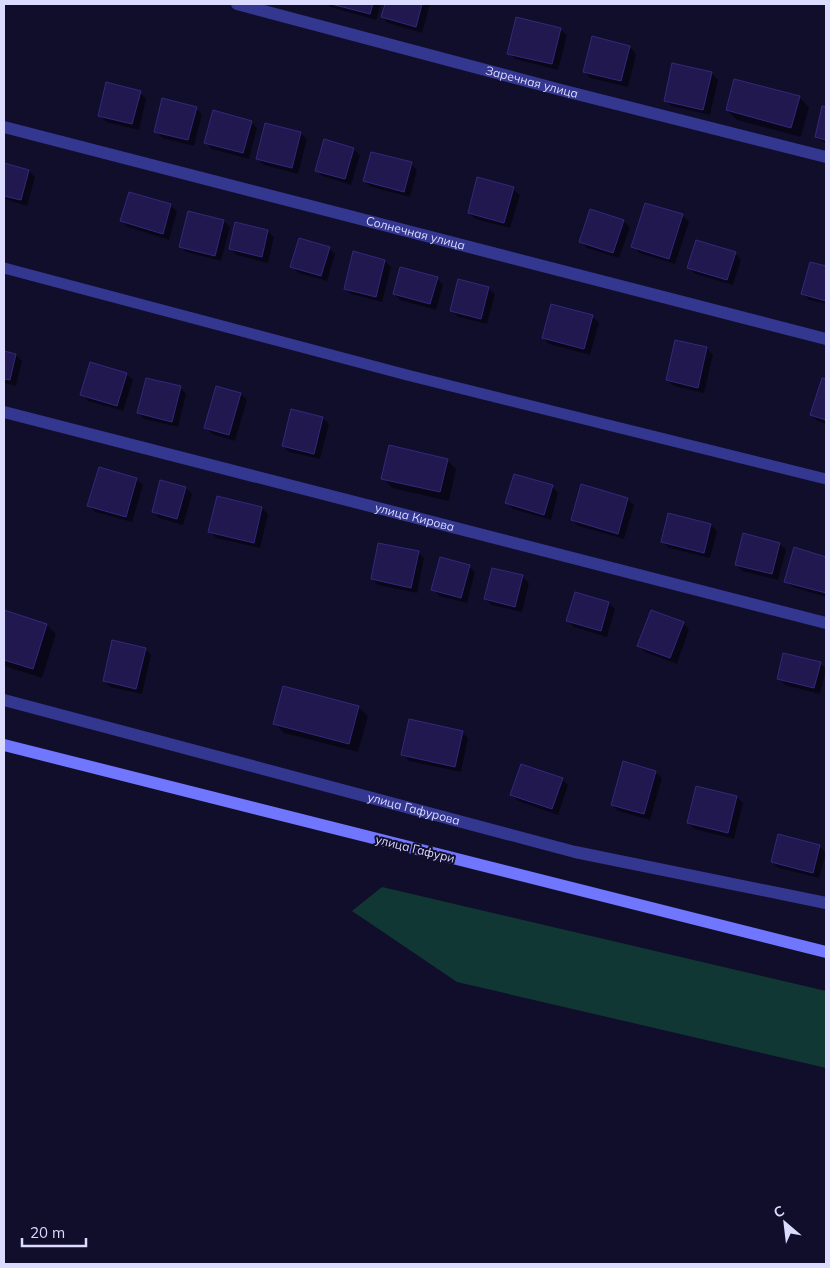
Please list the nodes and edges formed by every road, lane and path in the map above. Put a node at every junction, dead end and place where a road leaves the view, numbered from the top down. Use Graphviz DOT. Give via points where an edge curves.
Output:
graph roads {
  1 [pos="237,4"];
  2 [pos="4,127"];
  3 [pos="826,157"];
  4 [pos="4,268"];
  5 [pos="826,339"];
  6 [pos="4,412"];
  7 [pos="826,479"];
  8 [pos="826,622"];
  9 [pos="4,700"];
  10 [pos="4,745"];
  11 [pos="826,903"];
  12 [pos="826,952"];
  1 -- 3 [label="street, Заречная улица"];
  2 -- 5 [label="street, Солнечная улица"];
  4 -- 7 [label="lane" via="407,375"];
  6 -- 8 [label="street, улица Кирова"];
  9 -- 11 [label="street, улица Гафурова" via="575,852"];
  10 -- 12 [label="main road, улица Гафури"];
}
